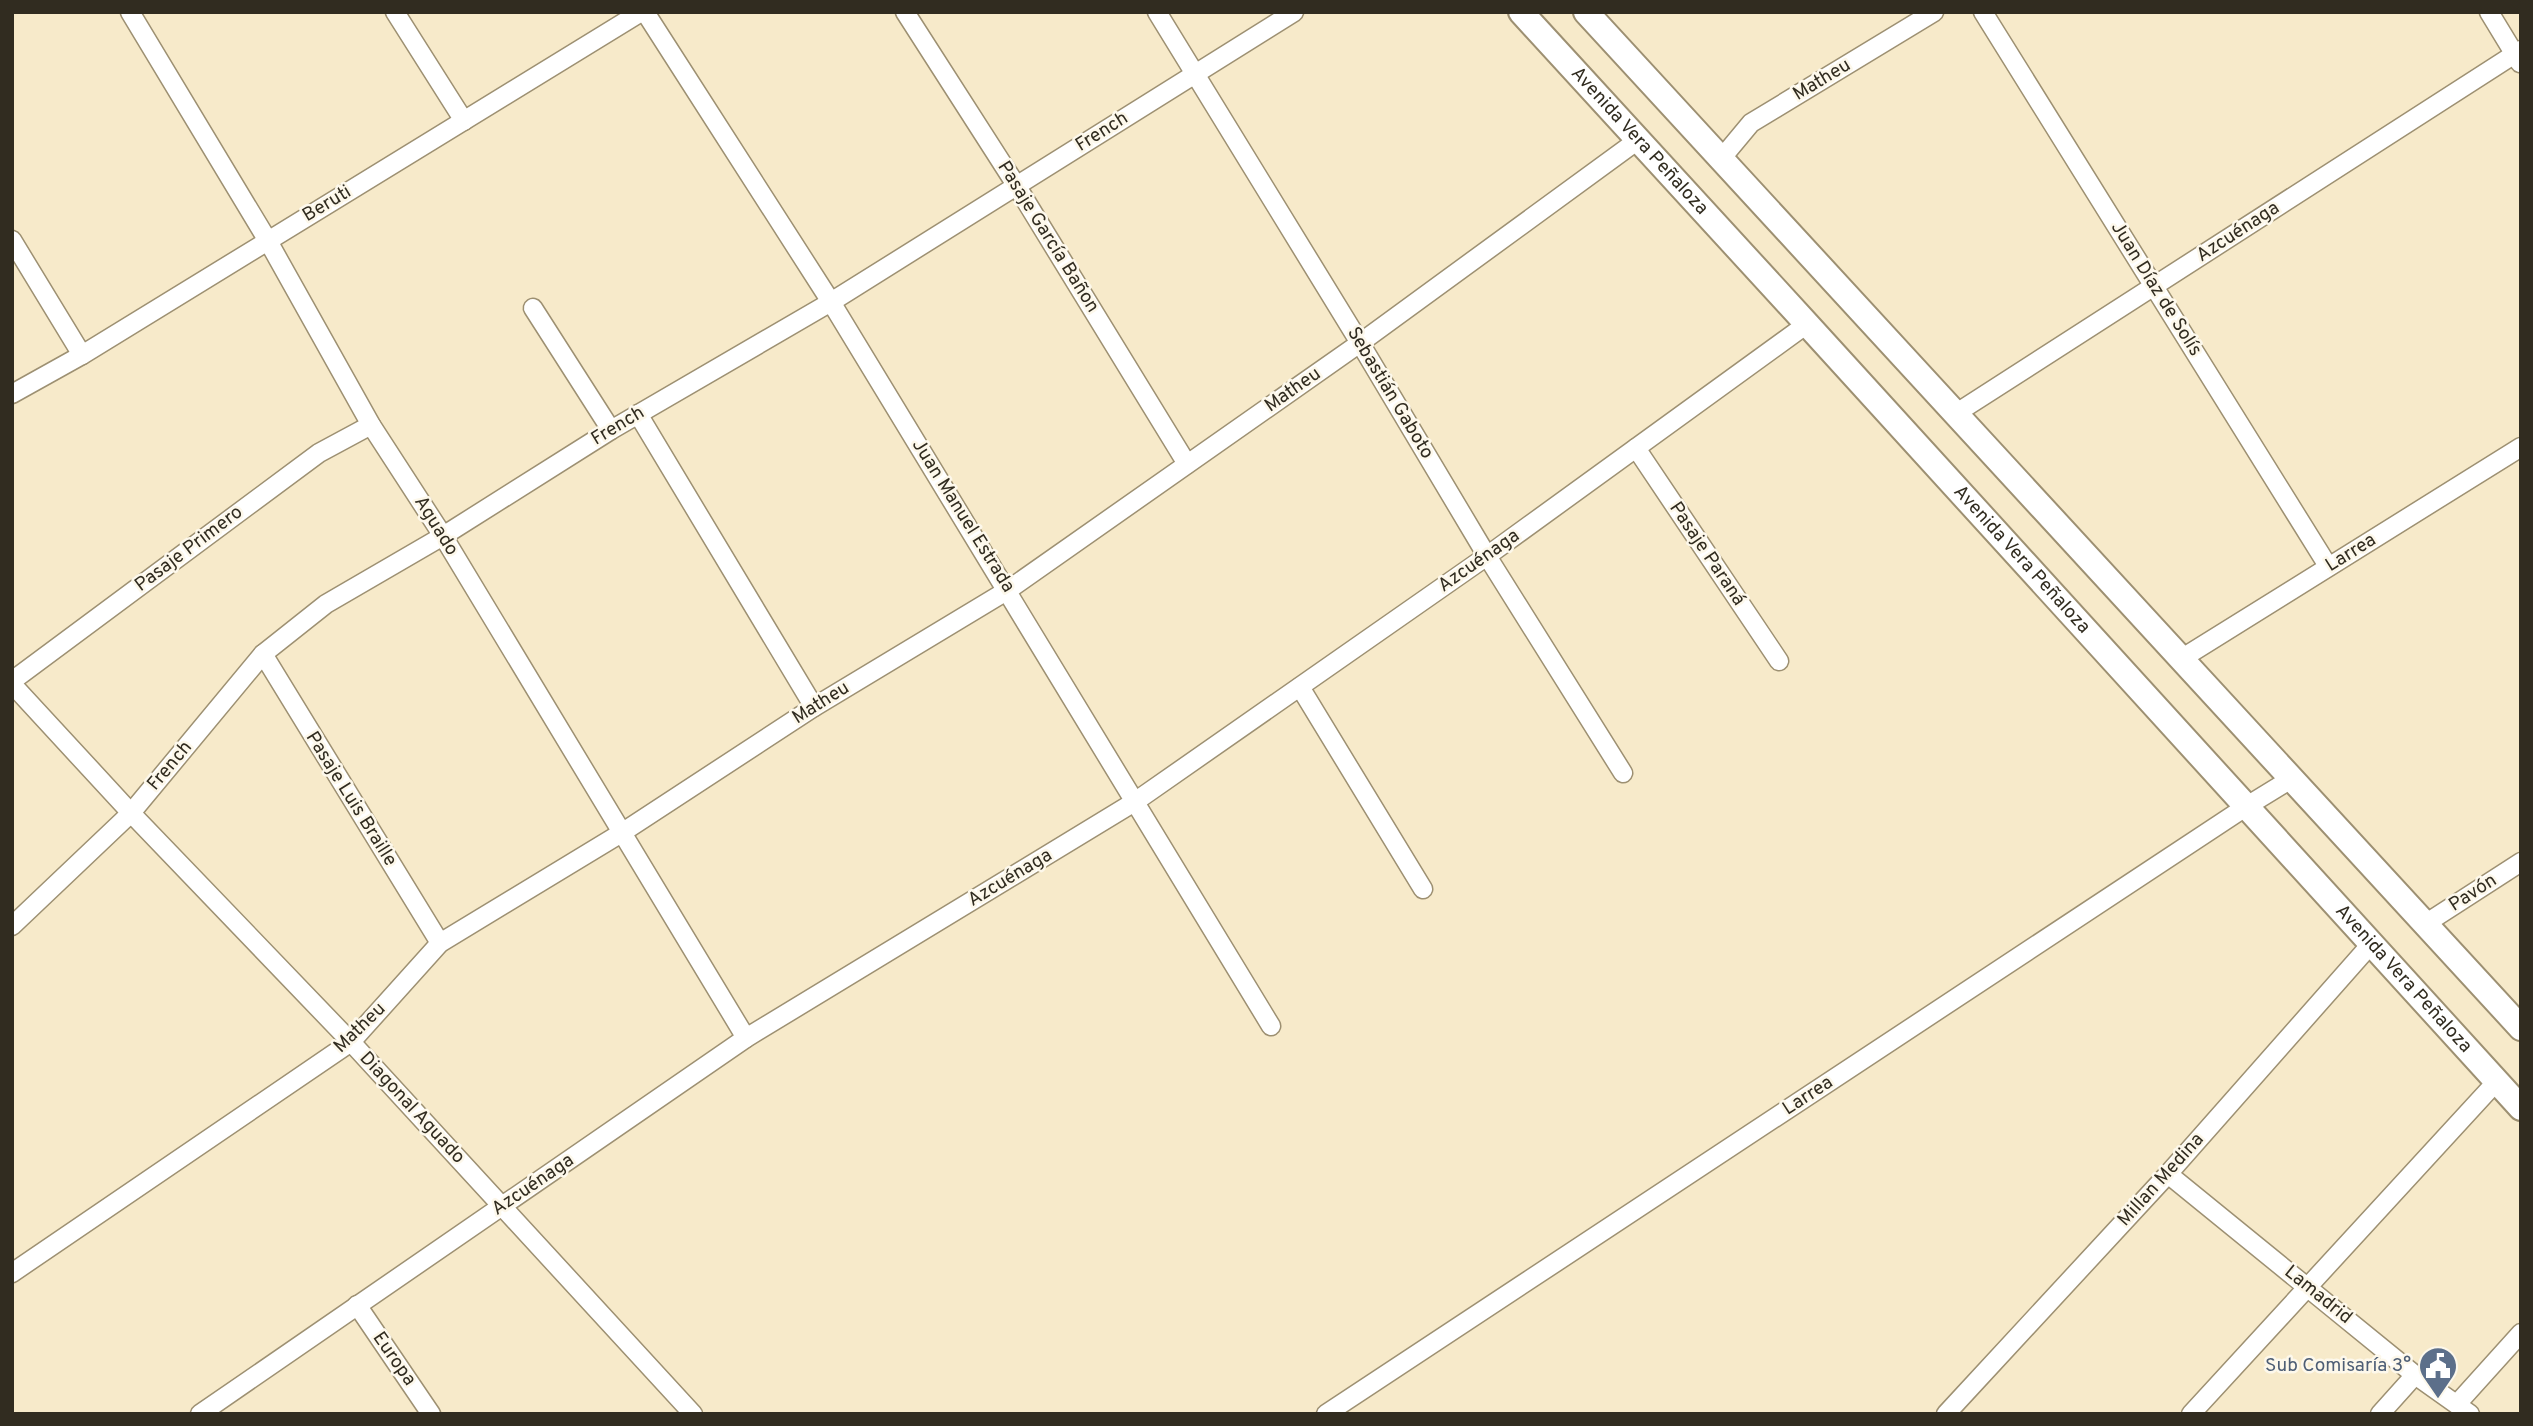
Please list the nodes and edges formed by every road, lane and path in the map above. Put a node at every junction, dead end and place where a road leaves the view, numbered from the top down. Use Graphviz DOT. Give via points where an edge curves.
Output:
graph roads {
  1 [pos="130,12"];
  2 [pos="395,12"];
  3 [pos="643,12"];
  4 [pos="905,12"];
  5 [pos="1157,12"];
  6 [pos="1294,12"];
  7 [pos="1521,12"];
  8 [pos="1586,12"];
  9 [pos="1934,12"];
  10 [pos="1983,12"];
  11 [pos="2489,12"];
  12 [pos="2519,56"];
  13 [pos="1196,73"];
  14 [pos="464,121"];
  15 [pos="1638,140"];
  16 [pos="1721,159"];
  17 [pos="1016,186"];
  18 [pos="12,240"];
  19 [pos="268,241"];
  20 [pos="2154,287"];
  21 [pos="831,302"];
  22 [pos="533,308"];
  23 [pos="1807,324"];
  24 [pos="1360,343"];
  25 [pos="82,355"];
  26 [pos="12,394"];
  27 [pos="638,414"];
  28 [pos="1955,414"];
  29 [pos="372,425"];
  30 [pos="611,430"];
  31 [pos="2521,447"];
  32 [pos="1636,448"];
  33 [pos="1187,464"];
  34 [pos="443,536"];
  35 [pos="1487,556"];
  36 [pos="2329,566"];
  37 [pos="1008,590"];
  38 [pos="262,654"];
  39 [pos="2181,659"];
  40 [pos="1779,661"];
  41 [pos="12,682"];
  42 [pos="1300,687"];
  43 [pos="814,707"];
  44 [pos="1623,773"];
  45 [pos="2291,779"];
  46 [pos="1136,801"];
  47 [pos="2247,806"];
  48 [pos="131,813"];
  49 [pos="623,832"];
  50 [pos="2521,862"];
  51 [pos="1423,889"];
  52 [pos="16,917"];
  53 [pos="2426,925"];
  54 [pos="440,943"];
  55 [pos="2372,943"];
  56 [pos="1272,1026"];
  57 [pos="2521,1028"];
  58 [pos="746,1038"];
  59 [pos="351,1042"];
  60 [pos="2497,1081"];
  61 [pos="2521,1108"];
  62 [pos="2168,1174"];
  63 [pos="502,1206"];
  64 [pos="12,1273"];
  65 [pos="2308,1287"];
  66 [pos="357,1305"];
  67 [pos="2521,1333"];
  68 [pos="2416,1375"];
  69 [pos="226,1406"];
  70 [pos="2463,1409"];
  71 [pos="200,1414"];
  72 [pos="432,1414"];
  73 [pos="693,1414"];
  74 [pos="1326,1414"];
  75 [pos="1946,1414"];
  76 [pos="2191,1414"];
  77 [pos="2380,1414"];
  1 -- 19 [label="street, Aguado"];
  2 -- 14 [label="street"];
  3 -- 14 [label="street, Beruti"];
  3 -- 21 [label="street, Juan Manuel Estrada"];
  4 -- 17 [label="street, Pasaje García Bañon"];
  5 -- 13 [label="street, Sebastián Gaboto"];
  6 -- 13 [label="street, French"];
  7 -- 15 [label="main road, Avenida Vera Peñaloza"];
  8 -- 16 [label="main road"];
  9 -- 16 [label="street, Matheu" via="1751,123"];
  10 -- 20 [label="street, Juan Díaz de Solís"];
  11 -- 12 [label="street"];
  12 -- 20 [label="street, Azcuénaga"];
  13 -- 17 [label="street, French"];
  13 -- 24 [label="street, Sebastián Gaboto"];
  14 -- 19 [label="street, Beruti"];
  15 -- 23 [label="main road, Avenida Vera Peñaloza"];
  15 -- 24 [label="street, Matheu"];
  16 -- 28 [label="main road"];
  17 -- 21 [label="street, French"];
  17 -- 33 [label="street, Pasaje García Bañon"];
  18 -- 25 [label="street"];
  19 -- 25 [label="street, Beruti"];
  19 -- 29 [label="street, Aguado"];
  20 -- 28 [label="street, Azcuénaga"];
  20 -- 36 [label="street, Juan Díaz de Solís"];
  21 -- 27 [label="street, French"];
  21 -- 37 [label="street, Juan Manuel Estrada"];
  22 -- 30 [label="street"];
  23 -- 32 [label="street, Azcuénaga"];
  23 -- 47 [label="main road, Avenida Vera Peñaloza"];
  24 -- 33 [label="street, Matheu"];
  24 -- 35 [label="street, Sebastián Gaboto"];
  25 -- 26 [label="street, Beruti"];
  27 -- 30 [label="street, French"];
  27 -- 43 [label="street"];
  28 -- 39 [label="main road"];
  29 -- 34 [label="street, Aguado"];
  29 -- 41 [label="street, Pasaje Primero" via="319,453"];
  30 -- 34 [label="street, French"];
  31 -- 36 [label="street, Larrea"];
  32 -- 35 [label="street, Azcuénaga"];
  32 -- 40 [label="street, Pasaje Paraná"];
  33 -- 37 [label="street, Matheu"];
  34 -- 38 [label="street, French" via="326,604"];
  34 -- 49 [label="street, Aguado"];
  35 -- 42 [label="street, Azcuénaga"];
  35 -- 44 [label="street, Sebastián Gaboto"];
  36 -- 39 [label="street, Larrea"];
  37 -- 43 [label="street, Matheu"];
  37 -- 46 [label="street, Juan Manuel Estrada"];
  38 -- 48 [label="street, French"];
  38 -- 54 [label="street, Pasaje Luis Braille"];
  39 -- 45 [label="main road"];
  41 -- 48 [label="street, Diagonal Aguado"];
  42 -- 46 [label="street, Azcuénaga"];
  42 -- 51 [label="street"];
  43 -- 49 [label="street, Matheu"];
  45 -- 47 [label="street, Larrea"];
  45 -- 53 [label="main road"];
  46 -- 56 [label="street, Juan Manuel Estrada"];
  46 -- 58 [label="street, Azcuénaga"];
  47 -- 55 [label="main road, Avenida Vera Peñaloza"];
  47 -- 74 [label="street, Larrea"];
  48 -- 52 [label="street, French"];
  48 -- 59 [label="street, Diagonal Aguado"];
  49 -- 54 [label="street, Matheu"];
  49 -- 58 [label="street, Aguado"];
  50 -- 53 [label="street, Pavón"];
  53 -- 57 [label="main road"];
  54 -- 59 [label="street, Matheu"];
  55 -- 60 [label="main road, Avenida Vera Peñaloza"];
  55 -- 62 [label="street, Millan Medina"];
  58 -- 63 [label="street, Azcuénaga"];
  59 -- 63 [label="street, Diagonal Aguado"];
  59 -- 64 [label="street, Matheu"];
  60 -- 61 [label="main road, Avenida Vera Peñaloza"];
  60 -- 65 [label="street"];
  62 -- 65 [label="street, Lamadrid"];
  62 -- 75 [label="street, Millan Medina"];
  63 -- 66 [label="street, Azcuénaga"];
  63 -- 73 [label="street, Diagonal Aguado"];
  65 -- 68 [label="street, Lamadrid"];
  65 -- 76 [label="street"];
  66 -- 69 [label="street, Azcuénaga"];
  66 -- 72 [label="street, Europa"];
  67 -- 70 [label="street"];
  68 -- 70 [label="street, Lamadrid"];
  68 -- 77 [label="street"];
  69 -- 71 [label="street, Azcuénaga"];
}
